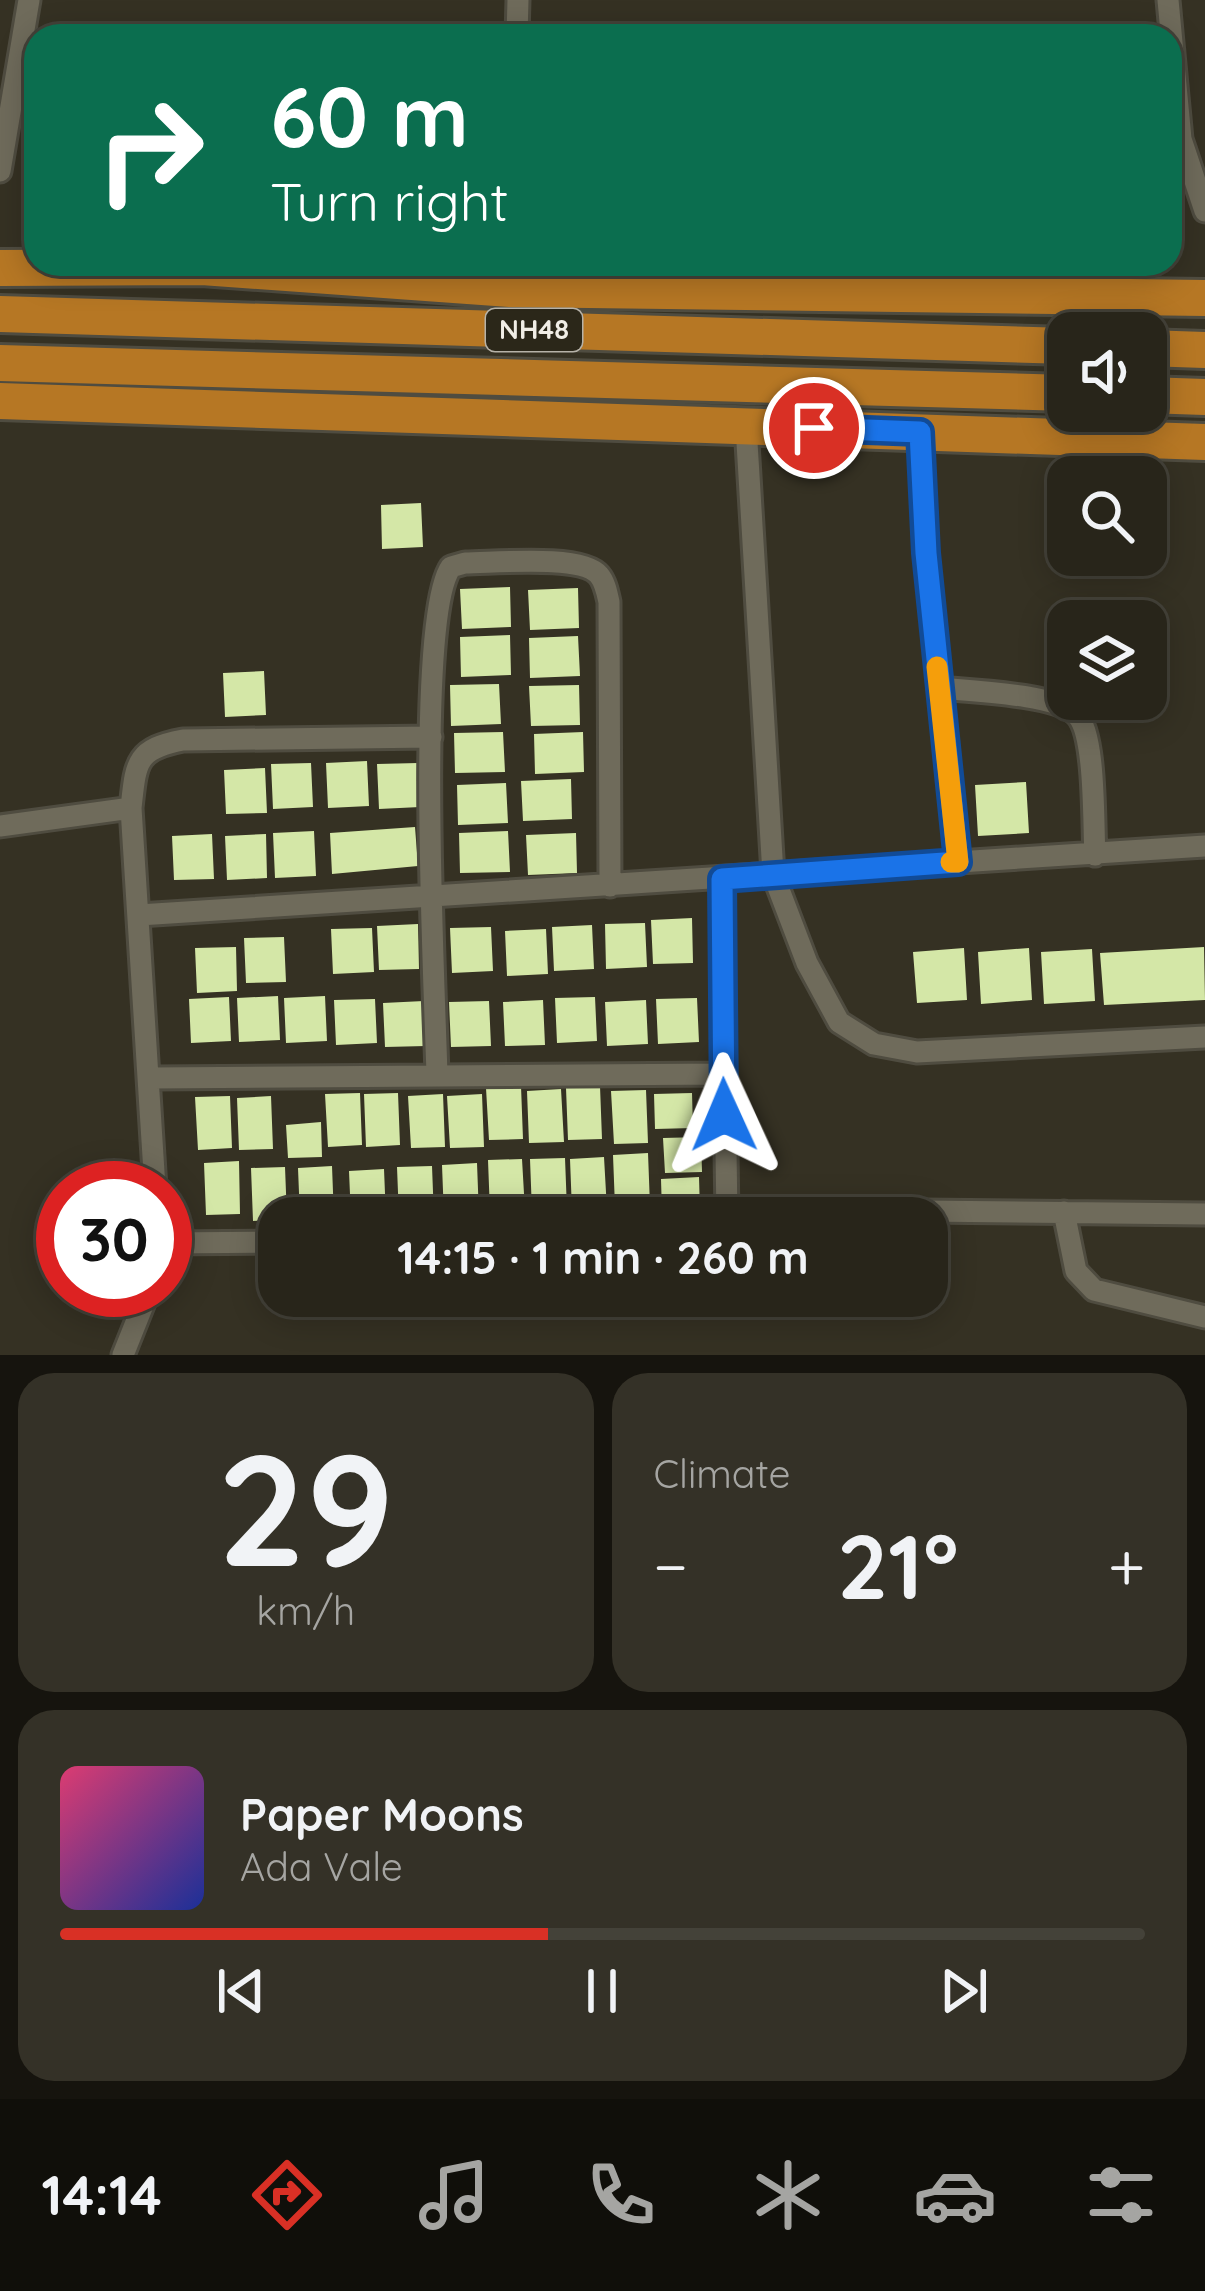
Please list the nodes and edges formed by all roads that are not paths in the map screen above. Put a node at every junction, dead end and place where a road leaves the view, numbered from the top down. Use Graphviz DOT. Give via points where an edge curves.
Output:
graph roads {
  1 [pos="24,29"];
  2 [pos="1182,142"];
  3 [pos="0,171"];
  4 [pos="1205,211"];
  5 [pos="511,276"];
  6 [pos="1205,298"];
  7 [pos="0,314"];
  8 [pos="1047,345"];
  9 [pos="1167,349"];
  10 [pos="1197,350"];
  11 [pos="0,364"];
  12 [pos="1047,392"];
  13 [pos="0,400"];
  14 [pos="746,426"];
  15 [pos="920,432"];
  16 [pos="1205,442"];
  17 [pos="939,688"];
  18 [pos="431,737"];
  19 [pos="130,808"];
  20 [pos="0,826"];
  21 [pos="1205,846"];
  22 [pos="1095,855"];
  23 [pos="958,862"];
  24 [pos="773,874"];
  25 [pos="722,879"];
  26 [pos="610,886"];
  27 [pos="432,893"];
  28 [pos="139,915"];
  29 [pos="1205,1037"];
  30 [pos="723,1075"];
  31 [pos="437,1076"];
  32 [pos="152,1078"];
  33 [pos="154,1161"];
  34 [pos="726,1197"];
  35 [pos="948,1210"];
  36 [pos="1064,1212"];
  37 [pos="1205,1214"];
  38 [pos="192,1243"];
  39 [pos="258,1243"];
  40 [pos="138,1317"];
  41 [pos="1205,1317"];
  42 [pos="123,1355"];
  1 -- 3 [label="street"];
  2 -- 4 [label="street"];
  5 -- 6 [label="highway"];
  7 -- 8 [label="highway, NH48"];
  9 -- 10 [label="highway"];
  11 -- 12 [label="highway, NH48"];
  13 -- 14 [label="highway"];
  14 -- 15 [label="highway"];
  14 -- 24 [label="street"];
  15 -- 16 [label="highway"];
  15 -- 17 [label="street"];
  17 -- 22 [label="street" via="1076,712 1087,736"];
  17 -- 23 [label="street"];
  18 -- 19 [label="street" via="156,745 135,769"];
  18 -- 26 [label="street" via="439,593 452,567 578,563 596,571 610,602"];
  18 -- 27 [label="street"];
  19 -- 20 [label="street"];
  19 -- 28 [label="street"];
  21 -- 22 [label="street"];
  22 -- 23 [label="street"];
  23 -- 24 [label="street"];
  24 -- 25 [label="street"];
  24 -- 29 [label="street" via="839,1022 874,1044 917,1052"];
  25 -- 26 [label="street"];
  25 -- 30 [label="street"];
  26 -- 27 [label="street"];
  27 -- 28 [label="street"];
  27 -- 31 [label="street"];
  28 -- 32 [label="street"];
  30 -- 31 [label="street"];
  30 -- 34 [label="street"];
  31 -- 32 [label="street"];
  32 -- 33 [label="street"];
  35 -- 36 [label="street"];
  36 -- 37 [label="street"];
  36 -- 41 [label="street" via="1076,1271 1094,1290"];
  38 -- 39 [label="street"];
  40 -- 42 [label="street"];
}
